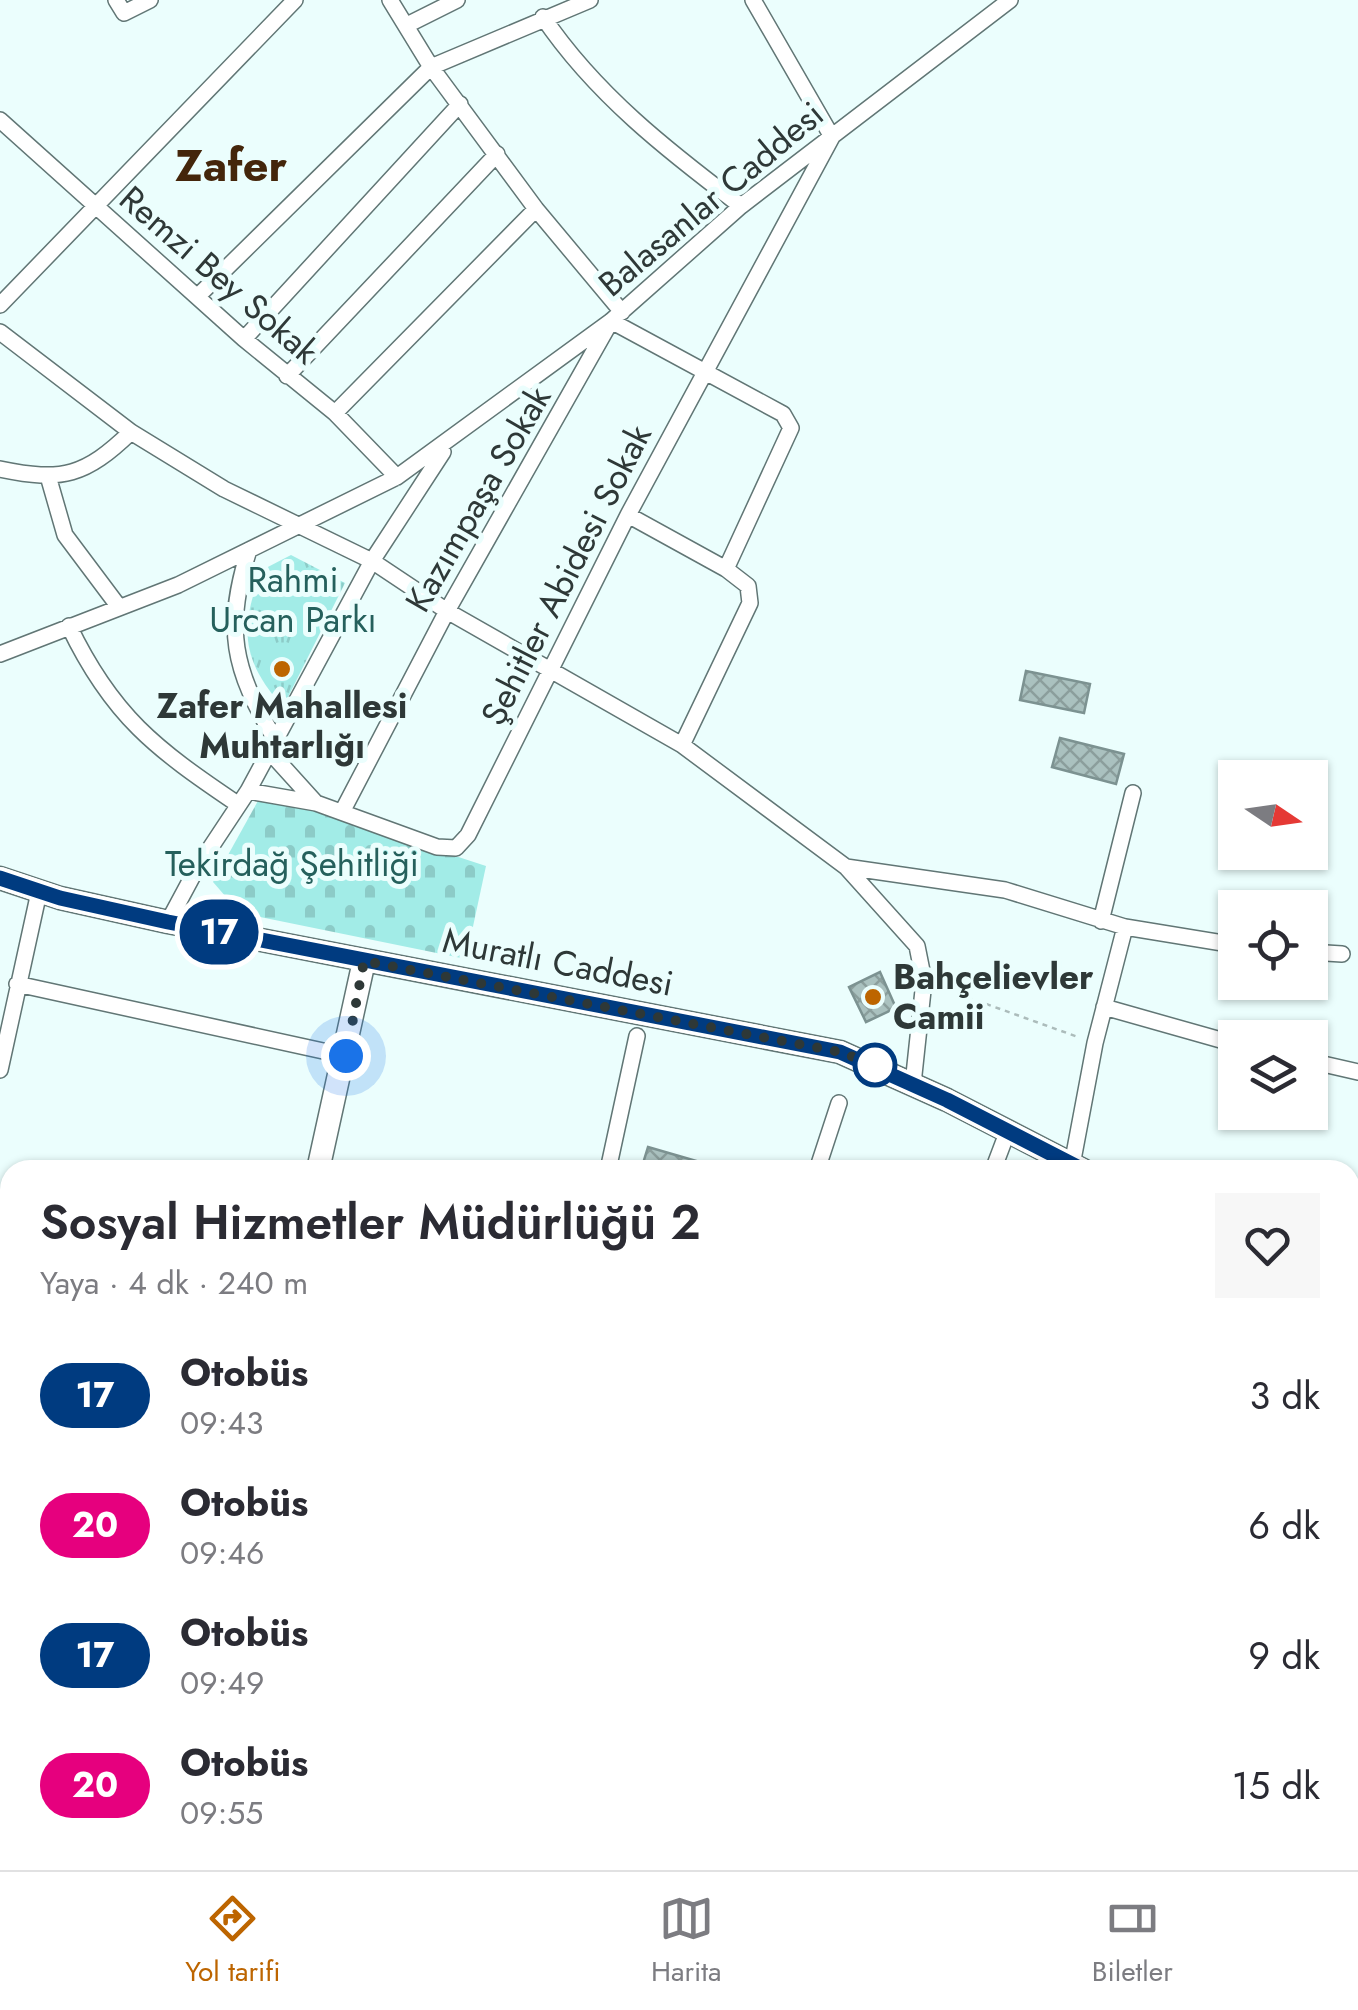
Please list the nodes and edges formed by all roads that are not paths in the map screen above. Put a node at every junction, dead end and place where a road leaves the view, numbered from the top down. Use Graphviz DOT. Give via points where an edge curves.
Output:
graph roads {
  1 [pos="116,0"];
  2 [pos="150,0"];
  3 [pos="295,0"];
  4 [pos="390,0"];
  5 [pos="457,0"];
  6 [pos="590,0"];
  7 [pos="753,0"];
  8 [pos="1010,0"];
  9 [pos="991,6"];
  10 [pos="543,17"];
  11 [pos="406,25"];
  12 [pos="430,66"];
  13 [pos="460,104"];
  14 [pos="0,120"];
  15 [pos="832,136"];
  16 [pos="497,154"];
  17 [pos="93,204"];
  18 [pos="741,206"];
  19 [pos="536,209"];
  20 [pos="199,295"];
  21 [pos="0,304"];
  22 [pos="616,317"];
  23 [pos="0,332"];
  24 [pos="244,340"];
  25 [pos="702,373"];
  26 [pos="287,376"];
  27 [pos="335,413"];
  28 [pos="131,432"];
  29 [pos="450,442"];
  30 [pos="0,468"];
  31 [pos="48,476"];
  32 [pos="397,477"];
  33 [pos="628,515"];
  34 [pos="292,525"];
  35 [pos="249,550"];
  36 [pos="372,561"];
  37 [pos="726,569"];
  38 [pos="119,607"];
  39 [pos="448,611"];
  40 [pos="69,626"];
  41 [pos="0,654"];
  42 [pos="551,668"];
  43 [pos="271,744"];
  44 [pos="682,746"];
  45 [pos="248,791"];
  46 [pos="1133,793"];
  47 [pos="316,803"];
  48 [pos="236,804"];
  49 [pos="342,812"];
  50 [pos="846,867"];
  51 [pos="0,878"];
  52 [pos="38,892"];
  53 [pos="1101,921"];
  54 [pos="168,922"];
  55 [pos="1125,928"];
  56 [pos="1218,942"];
  57 [pos="1328,953"];
  58 [pos="1342,954"];
  59 [pos="364,961"];
  60 [pos="17,984"];
  61 [pos="1104,1006"];
  62 [pos="4,1017"];
  63 [pos="638,1036"];
  64 [pos="1218,1039"];
  65 [pos="346,1056"];
  66 [pos="1328,1064"];
  67 [pos="0,1070"];
  68 [pos="1358,1072"];
  69 [pos="914,1084"];
  70 [pos="840,1103"];
  71 [pos="1007,1132"];
  72 [pos="320,1160"];
  73 [pos="610,1160"];
  74 [pos="820,1160"];
  75 [pos="997,1160"];
  76 [pos="1062,1160"];
  77 [pos="1079,1160"];
  1 -- 2 [label="street" via="124,13"];
  3 -- 17 [label="street"];
  4 -- 11 [label="street"];
  5 -- 11 [label="street"];
  6 -- 10 [label="street"];
  7 -- 15 [label="street"];
  8 -- 9 [label="street, Balasanlar Caddesi"];
  9 -- 15 [label="street, Balasanlar Caddesi"];
  10 -- 12 [label="street"];
  10 -- 18 [label="street" via="567,53 656,142"];
  11 -- 12 [label="street"];
  12 -- 13 [label="street"];
  12 -- 20 [label="street"];
  13 -- 16 [label="street"];
  13 -- 24 [label="street"];
  14 -- 17 [label="street, Remzi Bey Sokak"];
  15 -- 18 [label="street, Balasanlar Caddesi"];
  15 -- 25 [label="street, Şehitler Abidesi Sokak"];
  16 -- 19 [label="street"];
  16 -- 26 [label="street"];
  17 -- 20 [label="street, Remzi Bey Sokak"];
  17 -- 21 [label="street"];
  18 -- 22 [label="street, Balasanlar Caddesi"];
  19 -- 22 [label="street"];
  19 -- 27 [label="street"];
  20 -- 24 [label="street, Remzi Bey Sokak"];
  22 -- 25 [label="street"];
  22 -- 29 [label="street, Balasanlar Caddesi"];
  22 -- 39 [label="street, Kazımpaşa Sokak"];
  23 -- 28 [label="street"];
  24 -- 26 [label="street, Remzi Bey Sokak"];
  25 -- 33 [label="street, Şehitler Abidesi Sokak"];
  25 -- 37 [label="street" via="783,414 791,428"];
  26 -- 27 [label="street, Remzi Bey Sokak"];
  27 -- 32 [label="street, Remzi Bey Sokak"];
  28 -- 31 [label="street" via="96,465"];
  28 -- 34 [label="street"];
  29 -- 32 [label="street, Balasanlar Caddesi"];
  29 -- 36 [label="street"];
  30 -- 31 [label="street"];
  31 -- 38 [label="street" via="65,535"];
  32 -- 34 [label="street, Balasanlar Caddesi"];
  33 -- 37 [label="street"];
  33 -- 42 [label="street, Şehitler Abidesi Sokak"];
  34 -- 35 [label="street, Balasanlar Caddesi"];
  34 -- 36 [label="street"];
  35 -- 38 [label="street, Balasanlar Caddesi"];
  35 -- 43 [label="street" via="232,625 236,658"];
  36 -- 39 [label="street"];
  36 -- 43 [label="street"];
  37 -- 44 [label="street" via="748,586 750,603"];
  38 -- 40 [label="street, Balasanlar Caddesi"];
  39 -- 42 [label="street"];
  39 -- 49 [label="street, Kazımpaşa Sokak"];
  40 -- 41 [label="street, Balasanlar Caddesi"];
  40 -- 48 [label="street" via="134,728"];
  42 -- 44 [label="street"];
  42 -- 49 [label="street, Şehitler Abidesi Sokak" via="456,848 436,847"];
  43 -- 45 [label="street"];
  43 -- 47 [label="street"];
  44 -- 50 [label="street"];
  45 -- 47 [label="street, Şehitler Abidesi Sokak"];
  45 -- 48 [label="street"];
  46 -- 53 [label="street"];
  47 -- 49 [label="street, Şehitler Abidesi Sokak"];
  48 -- 54 [label="street"];
  50 -- 53 [label="street" via="1004,890"];
  50 -- 69 [label="street" via="918,946 924,981"];
  51 -- 52 [label="main road, Muratlı Caddesi"];
  52 -- 54 [label="main road, Muratlı Caddesi"];
  52 -- 60 [label="street"];
  53 -- 55 [label="street"];
  54 -- 59 [label="main road, Muratlı Caddesi"];
  55 -- 56 [label="street"];
  55 -- 61 [label="street"];
  57 -- 58 [label="street"];
  59 -- 65 [label="main road"];
  59 -- 69 [label="main road, Muratlı Caddesi" via="840,1052"];
  60 -- 62 [label="street"];
  60 -- 65 [label="street"];
  61 -- 64 [label="street"];
  61 -- 77 [label="street"];
  62 -- 67 [label="street"];
  63 -- 73 [label="street"];
  65 -- 72 [label="main road"];
  66 -- 68 [label="street"];
  69 -- 71 [label="main road, Muratlı Caddesi"];
  70 -- 74 [label="street"];
  71 -- 75 [label="street"];
  71 -- 76 [label="main road, Muratlı Caddesi"];
}
